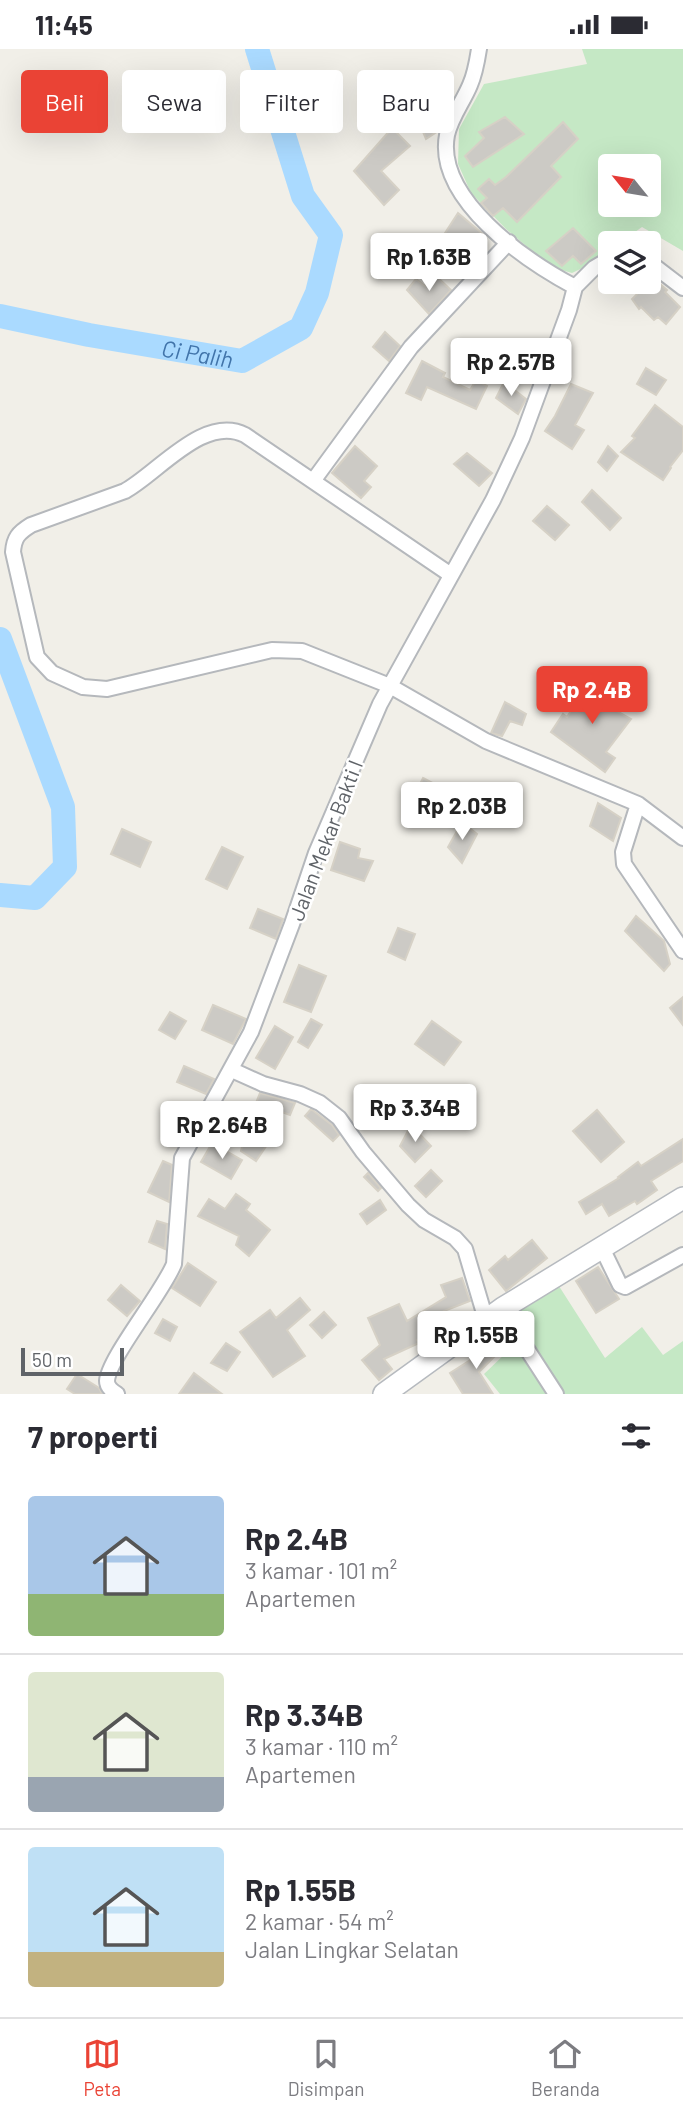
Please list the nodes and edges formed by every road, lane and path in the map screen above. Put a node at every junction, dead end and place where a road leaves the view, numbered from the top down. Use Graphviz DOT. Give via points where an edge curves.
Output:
graph roads {
  1 [pos="480,49"];
  2 [pos="509,242"];
  3 [pos="598,266"];
  4 [pos="661,271"];
  5 [pos="575,287"];
  6 [pos="683,288"];
  7 [pos="313,481"];
  8 [pos="451,575"];
  9 [pos="390,686"];
  10 [pos="638,804"];
  11 [pos="683,838"];
  12 [pos="683,951"];
  13 [pos="232,1070"];
  14 [pos="683,1198"];
  15 [pos="601,1248"];
  16 [pos="683,1255"];
  17 [pos="494,1314"];
  18 [pos="392,1391"];
  19 [pos="117,1394"];
  20 [pos="556,1394"];
  1 -- 2 [label="street" via="448,133 448,168 471,207"];
  2 -- 5 [label="street" via="544,271"];
  2 -- 7 [label="street" via="411,347"];
  3 -- 5 [label="street"];
  4 -- 6 [label="street"];
  5 -- 8 [label="street, Jalan Mekar Bakti I" via="522,437"];
  7 -- 8 [label="street"];
  7 -- 9 [label="street" via="245,435 225,429 181,448 125,491 19,532 13,552 37,657 52,673 90,689 107,689 271,650 302,651"];
  8 -- 9 [label="street, Jalan Mekar Bakti I"];
  9 -- 10 [label="street" via="486,741"];
  9 -- 13 [label="street, Jalan Mekar Bakti I" via="316,853 251,1032"];
  10 -- 11 [label="street"];
  10 -- 12 [label="street" via="623,852 624,864"];
  13 -- 17 [label="street" via="300,1094 339,1118 408,1205 465,1249"];
  13 -- 19 [label="street, Jalan Mekar Bakti I" via="182,1158 174,1264 111,1370 107,1381"];
  14 -- 15 [label="street"];
  15 -- 16 [label="street" via="625,1287"];
  15 -- 17 [label="street"];
  17 -- 18 [label="street"];
  17 -- 20 [label="street" via="512,1326"];
}
